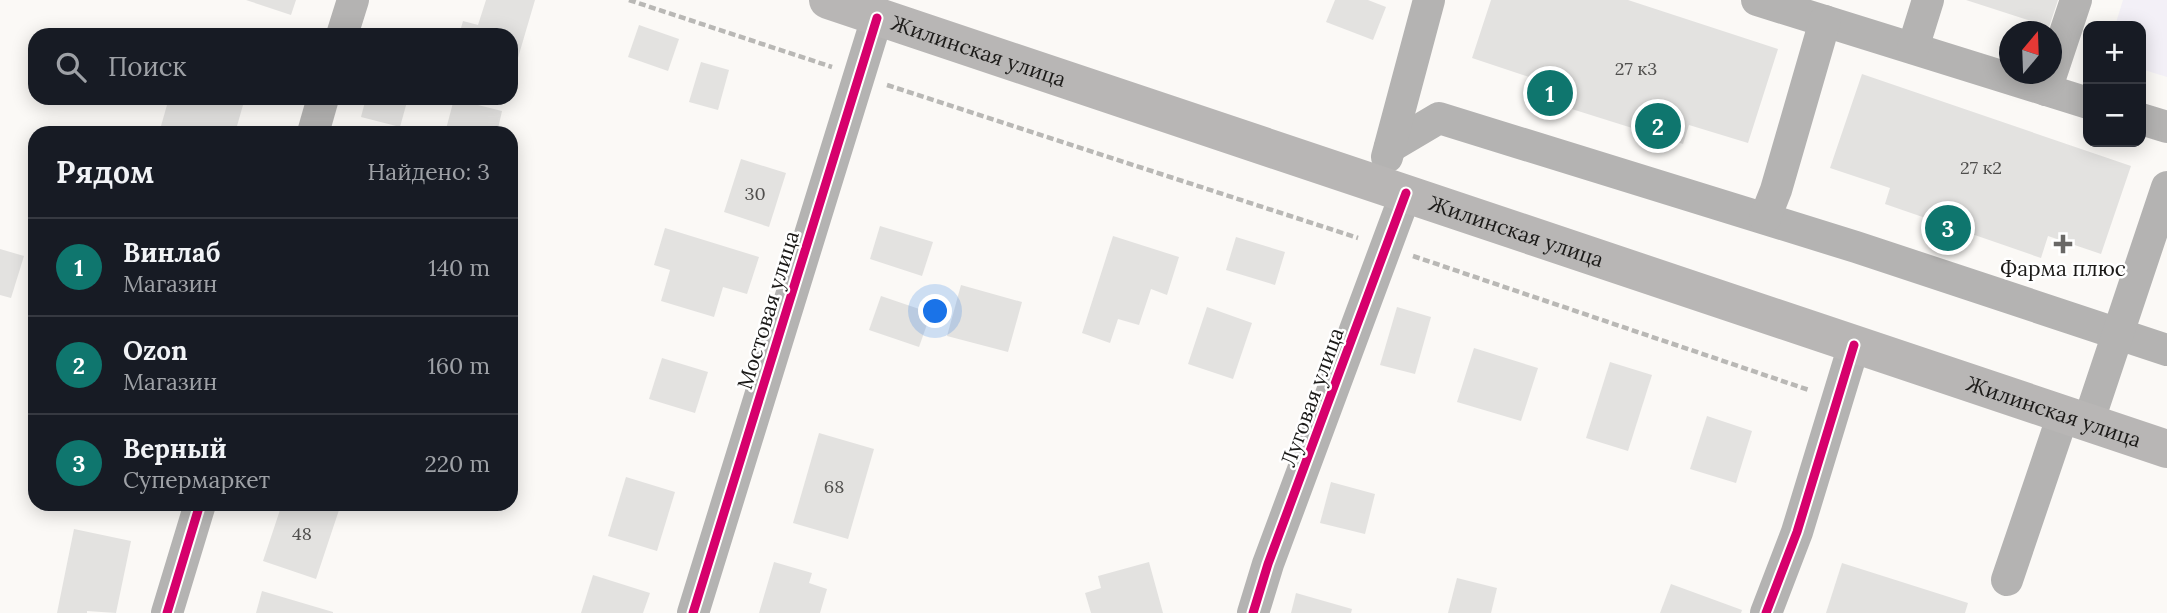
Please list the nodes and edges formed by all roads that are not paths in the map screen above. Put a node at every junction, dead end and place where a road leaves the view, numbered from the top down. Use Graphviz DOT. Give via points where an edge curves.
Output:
graph roads {
  1 [pos="353,0"];
  2 [pos="828,0"];
  3 [pos="1429,0"];
  4 [pos="1757,0"];
  5 [pos="1928,0"];
  6 [pos="2076,0"];
  7 [pos="877,18"];
  8 [pos="1825,21"];
  9 [pos="344,28"];
  10 [pos="1913,48"];
  11 [pos="2046,90"];
  12 [pos="2083,101"];
  13 [pos="321,105"];
  14 [pos="2146,121"];
  15 [pos="315,126"];
  16 [pos="2167,127"];
  17 [pos="1391,147"];
  18 [pos="2167,187"];
  19 [pos="1391,188"];
  20 [pos="1765,218"];
  21 [pos="2118,334"];
  22 [pos="1854,345"];
  23 [pos="2167,350"];
  24 [pos="2076,419"];
  25 [pos="2167,449"];
  26 [pos="198,511"];
  27 [pos="2007,580"];
  28 [pos="167,613"];
  29 [pos="693,613"];
  30 [pos="1253,613"];
  31 [pos="1766,613"];
  1 -- 9 [label="street"];
  2 -- 7 [label="main road, Жилинская улица"];
  3 -- 17 [label="street, Луговая улица"];
  4 -- 8 [label="street"];
  5 -- 10 [label="street"];
  6 -- 11 [label="street"];
  7 -- 19 [label="main road, Жилинская улица"];
  7 -- 29 [label="street, Мостовая улица"];
  8 -- 10 [label="street"];
  8 -- 20 [label="street"];
  10 -- 11 [label="street"];
  11 -- 12 [label="street"];
  13 -- 15 [label="street"];
  14 -- 16 [label="street"];
  17 -- 19 [label="street, Луговая улица"];
  17 -- 20 [label="street" via="1439,118"];
  18 -- 21 [label="street"];
  19 -- 22 [label="main road, Жилинская улица"];
  19 -- 30 [label="street, Луговая улица" via="1386,247"];
  20 -- 21 [label="street"];
  21 -- 23 [label="street"];
  21 -- 24 [label="street"];
  22 -- 24 [label="main road, Жилинская улица"];
  22 -- 31 [label="street" via="1797,532"];
  24 -- 25 [label="main road, Жилинская улица"];
  24 -- 27 [label="street"];
  26 -- 28 [label="street"];
}
